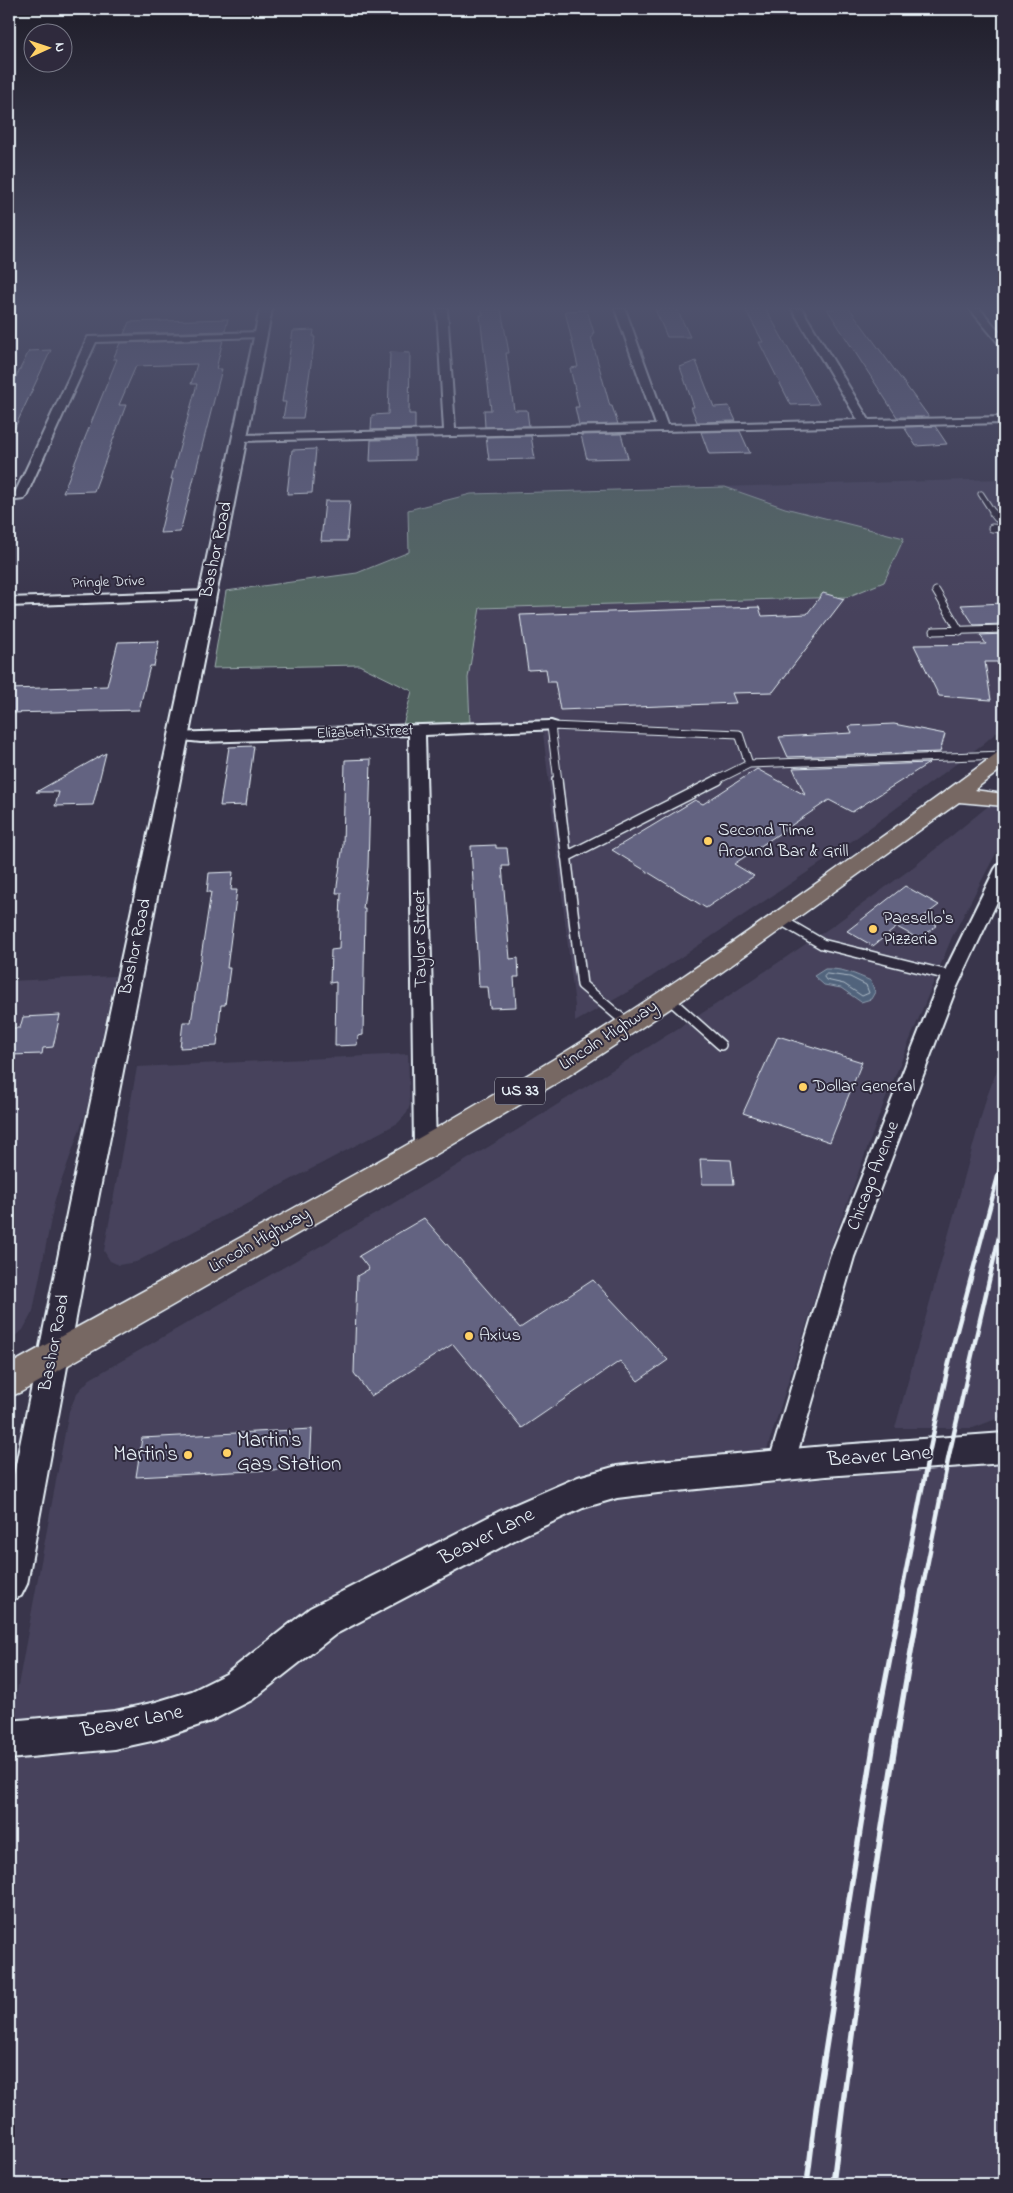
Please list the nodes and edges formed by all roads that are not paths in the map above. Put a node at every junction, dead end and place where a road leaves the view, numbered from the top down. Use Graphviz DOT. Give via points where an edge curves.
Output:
graph roads {
  1 [pos="59,411"];
  2 [pos="245,411"];
  3 [pos="449,411"];
  4 [pos="657,411"];
  5 [pos="858,411"];
  6 [pos="1004,420"];
  7 [pos="866,424"];
  8 [pos="663,428"];
  9 [pos="450,433"];
  10 [pos="240,438"];
  11 [pos="981,494"];
  12 [pos="9,497"];
  13 [pos="1004,522"];
  14 [pos="992,528"];
  15 [pos="1004,528"];
  16 [pos="936,591"];
  17 [pos="208,594"];
  18 [pos="9,602"];
  19 [pos="1004,629"];
  20 [pos="934,631"];
  21 [pos="960,631"];
  22 [pos="551,726"];
  23 [pos="417,730"];
  24 [pos="179,736"];
  25 [pos="1004,756"];
  26 [pos="749,764"];
  27 [pos="955,795"];
  28 [pos="1004,800"];
  29 [pos="566,857"];
  30 [pos="1004,869"];
  31 [pos="781,920"];
  32 [pos="952,976"];
  33 [pos="668,998"];
  34 [pos="628,1024"];
  35 [pos="721,1045"];
  36 [pos="425,1147"];
  37 [pos="53,1357"];
  38 [pos="9,1382"];
  39 [pos="998,1445"];
  40 [pos="781,1465"];
  41 [pos="9,1584"];
  42 [pos="9,1740"];
  1 -- 12 [label="street" via="20,496"];
  2 -- 10 [label="street, Bashor Road"];
  3 -- 9 [label="street"];
  4 -- 8 [label="street"];
  5 -- 7 [label="street"];
  6 -- 7 [label="street"];
  7 -- 8 [label="street"];
  8 -- 9 [label="street"];
  9 -- 10 [label="street"];
  10 -- 17 [label="street, Bashor Road"];
  11 -- 13 [label="lane"];
  14 -- 15 [label="lane"];
  16 -- 21 [label="lane"];
  17 -- 18 [label="street, Pringle Drive"];
  17 -- 24 [label="street, Bashor Road"];
  19 -- 21 [label="lane"];
  20 -- 21 [label="lane"];
  22 -- 23 [label="street, Elizabeth Street"];
  22 -- 26 [label="lane" via="739,734"];
  22 -- 29 [label="lane"];
  23 -- 24 [label="street, Elizabeth Street"];
  23 -- 36 [label="street, Taylor Street"];
  24 -- 37 [label="street, Bashor Road"];
  25 -- 26 [label="lane"];
  25 -- 27 [label="highway, Lincoln Highway / US 33"];
  26 -- 29 [label="lane"];
  27 -- 28 [label="highway"];
  27 -- 31 [label="highway, Lincoln Highway / US 33"];
  29 -- 34 [label="lane" via="582,985"];
  30 -- 32 [label="street, Chicago Avenue"];
  31 -- 32 [label="lane" via="822,944"];
  31 -- 33 [label="highway, Lincoln Highway / US 33"];
  32 -- 40 [label="street, Chicago Avenue" via="842,1257"];
  33 -- 34 [label="highway, Lincoln Highway / US 33"];
  33 -- 35 [label="lane"];
  34 -- 36 [label="highway, Lincoln Highway / US 33"];
  36 -- 37 [label="highway, Lincoln Highway / US 33"];
  37 -- 38 [label="highway, Lincoln Highway / US 33"];
  37 -- 41 [label="street, Bashor Road"];
  39 -- 40 [label="street, Beaver Lane"];
  40 -- 42 [label="street, Beaver Lane" via="617,1482 578,1493 512,1523 323,1622 239,1686 198,1708 115,1730"];
}
